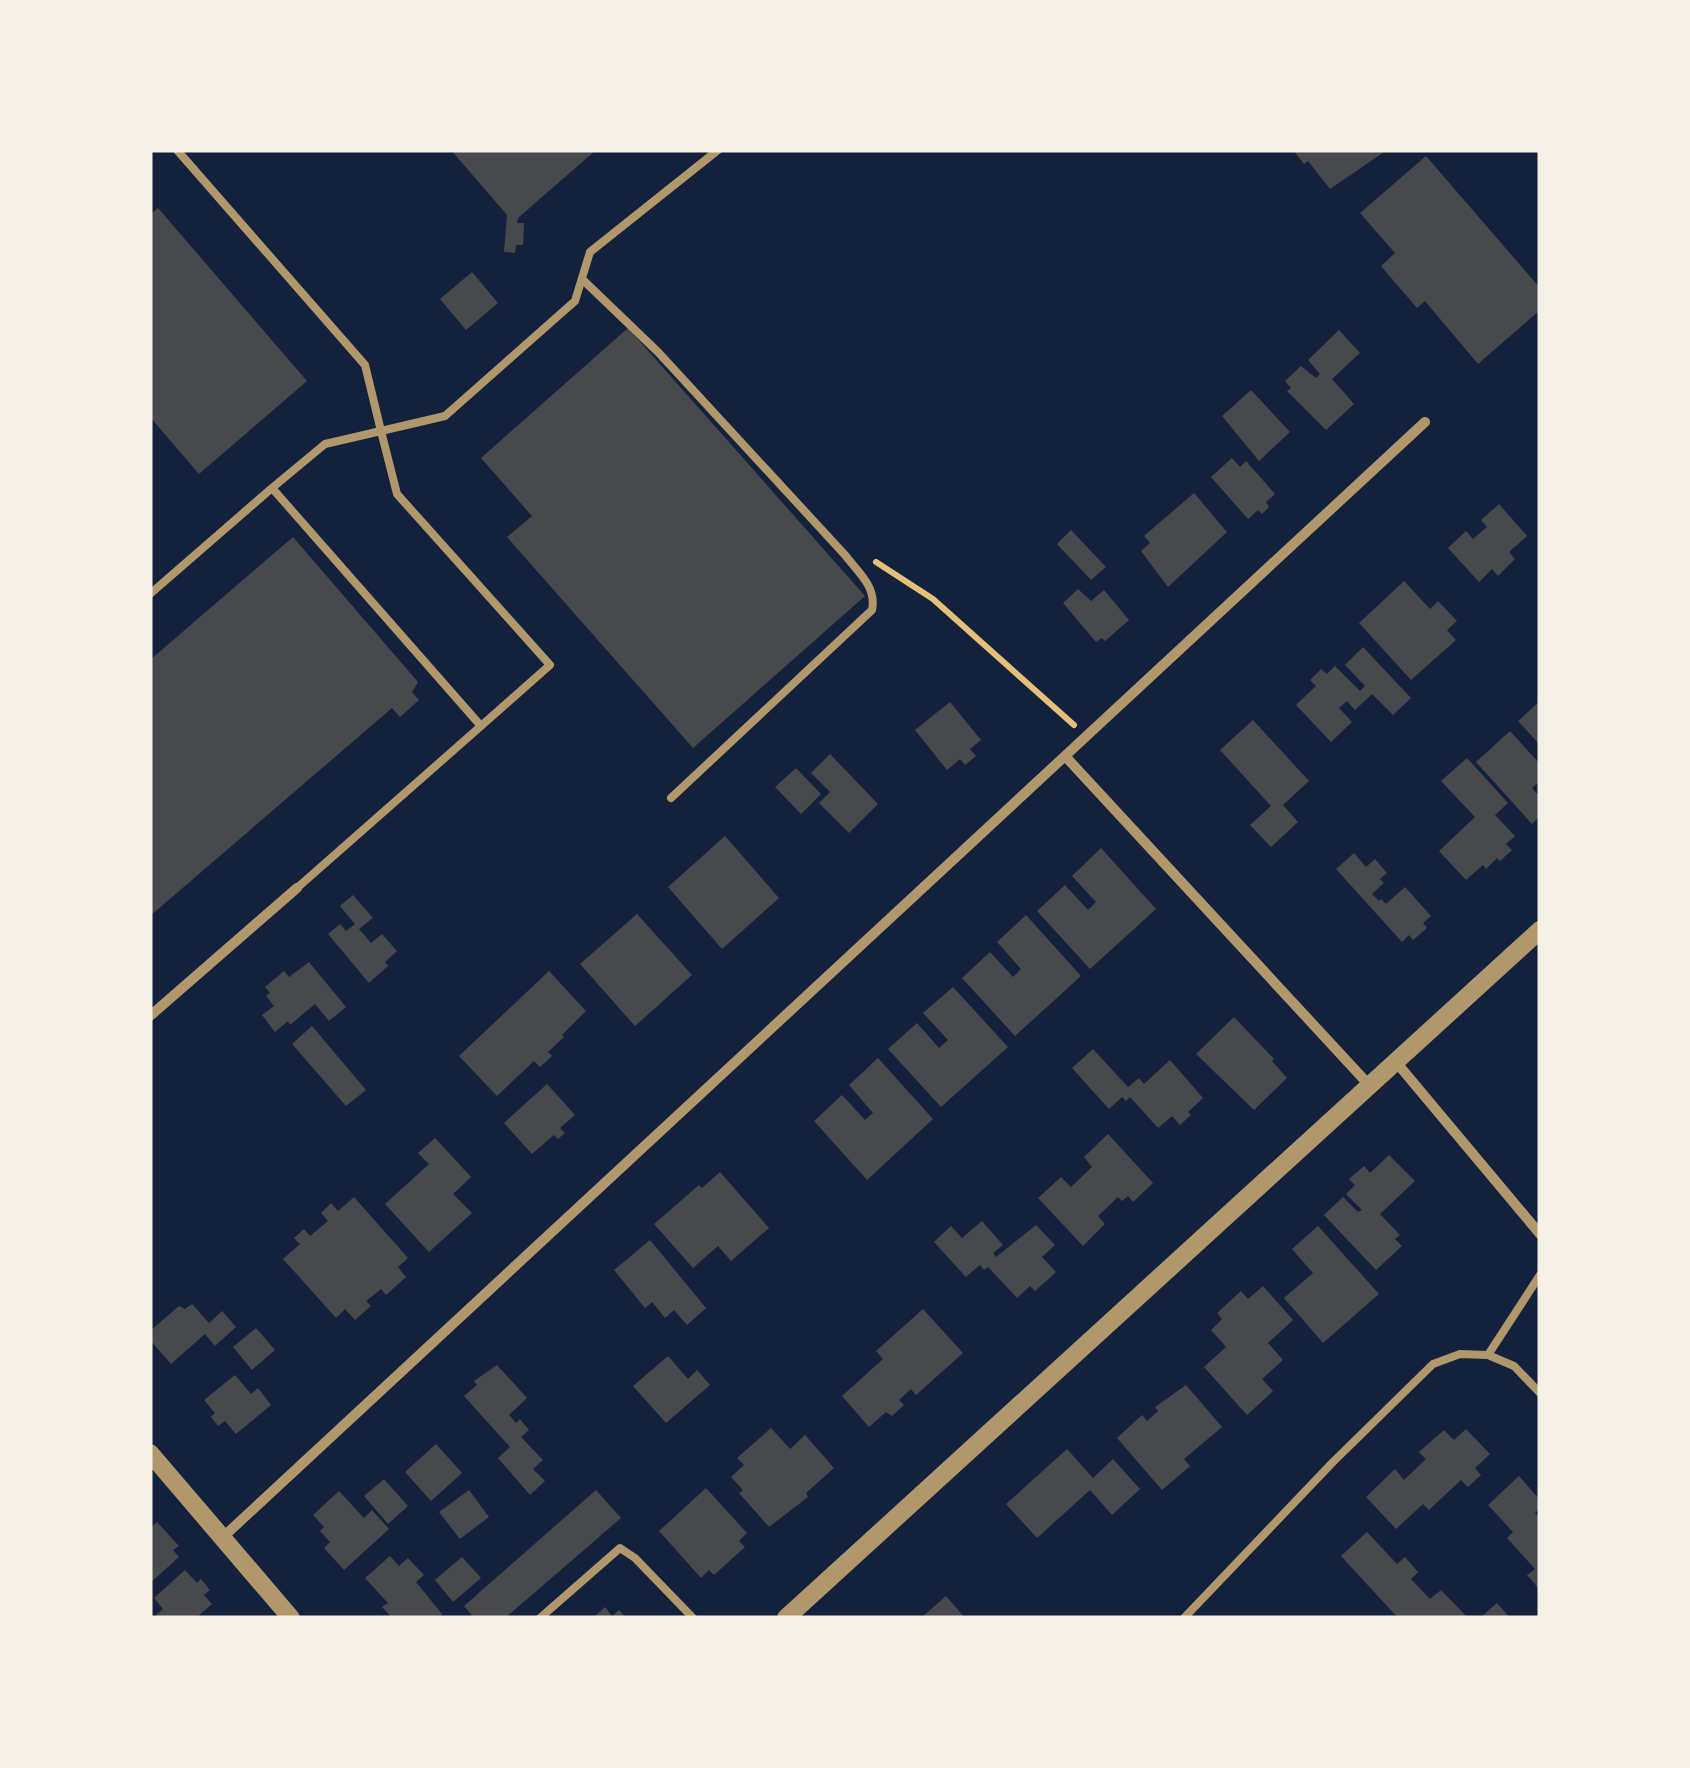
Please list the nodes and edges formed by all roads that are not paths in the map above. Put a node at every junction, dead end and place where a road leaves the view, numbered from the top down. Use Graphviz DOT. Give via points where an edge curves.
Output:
graph roads {
  1 [pos="178,150"];
  2 [pos="718,150"];
  3 [pos="582,279"];
  4 [pos="1424,422"];
  5 [pos="381,431"];
  6 [pos="272,488"];
  7 [pos="150,594"];
  8 [pos="481,726"];
  9 [pos="1065,756"];
  10 [pos="671,798"];
  11 [pos="296,888"];
  12 [pos="1540,930"];
  13 [pos="150,1016"];
  14 [pos="1396,1062"];
  15 [pos="1370,1086"];
  16 [pos="1540,1234"];
  17 [pos="1540,1275"];
  18 [pos="1488,1355"];
  19 [pos="1540,1393"];
  20 [pos="150,1453"];
  21 [pos="222,1538"];
  22 [pos="291,1618"];
  23 [pos="540,1618"];
  24 [pos="693,1618"];
  25 [pos="786,1618"];
  26 [pos="1184,1618"];
  1 -- 5 [label="lane" via="365,365"];
  2 -- 3 [label="lane" via="590,252"];
  3 -- 5 [label="lane" via="575,301 446,416"];
  3 -- 10 [label="lane" via="844,555 874,598 872,610"];
  4 -- 9 [label="street"];
  5 -- 6 [label="lane" via="325,444"];
  5 -- 8 [label="lane" via="397,494 550,665"];
  6 -- 7 [label="lane"];
  6 -- 8 [label="lane"];
  8 -- 11 [label="lane"];
  9 -- 15 [label="street"];
  9 -- 21 [label="street"];
  11 -- 13 [label="street"];
  12 -- 14 [label="street"];
  14 -- 15 [label="street"];
  14 -- 16 [label="street"];
  15 -- 25 [label="street"];
  17 -- 18 [label="lane"];
  18 -- 19 [label="lane" via="1514,1366"];
  18 -- 26 [label="lane" via="1460,1354 1433,1364"];
  20 -- 21 [label="street"];
  21 -- 22 [label="street"];
  23 -- 24 [label="lane" via="620,1548"];
}
